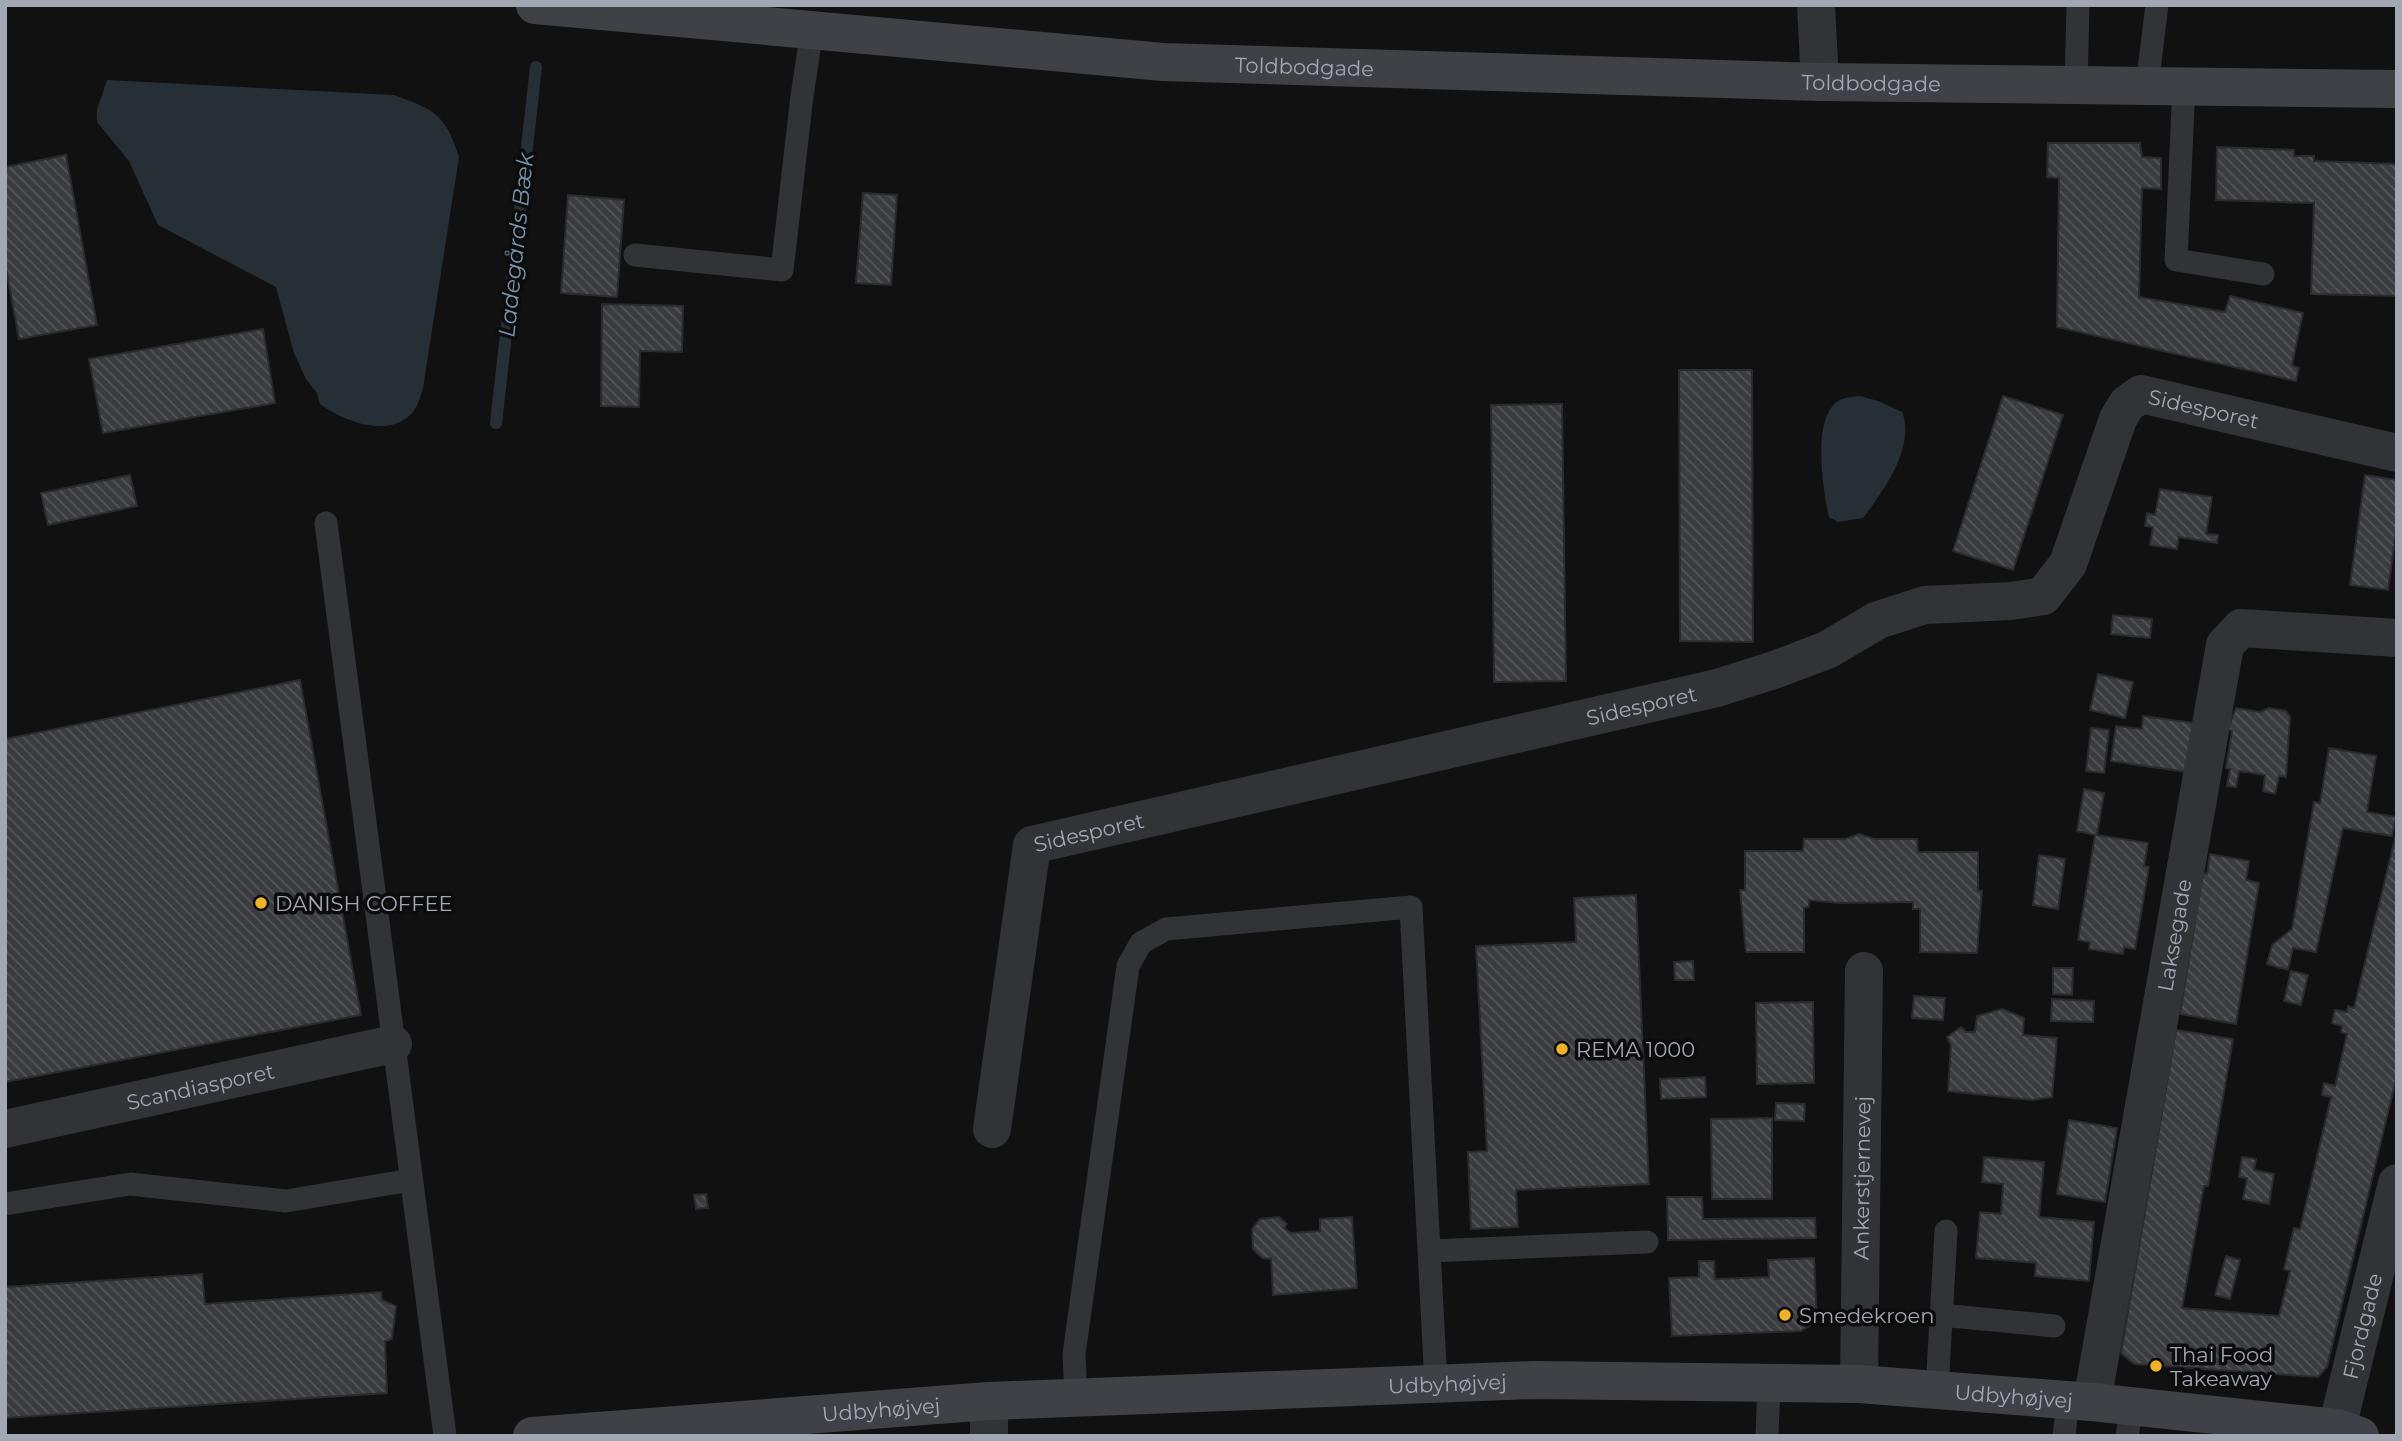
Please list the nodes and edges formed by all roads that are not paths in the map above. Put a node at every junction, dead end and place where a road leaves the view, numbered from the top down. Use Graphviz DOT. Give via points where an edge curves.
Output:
graph roads {
  1 [pos="535,5"];
  2 [pos="1816,5"];
  3 [pos="2078,5"];
  4 [pos="2157,5"];
  5 [pos="615,9"];
  6 [pos="812,30"];
  7 [pos="1820,82"];
  8 [pos="2076,85"];
  9 [pos="2165,86"];
  10 [pos="2397,89"];
  11 [pos="635,256"];
  12 [pos="2263,274"];
  13 [pos="2397,453"];
  14 [pos="326,523"];
  15 [pos="2397,638"];
  16 [pos="1864,971"];
  17 [pos="393,1044"];
  18 [pos="5,1129"];
  19 [pos="992,1129"];
  20 [pos="411,1180"];
  21 [pos="2397,1183"];
  22 [pos="5,1204"];
  23 [pos="1946,1231"];
  24 [pos="1647,1241"];
  25 [pos="1429,1251"];
  26 [pos="1941,1315"];
  27 [pos="2054,1326"];
  28 [pos="1769,1383"];
  29 [pos="1436,1384"];
  30 [pos="1858,1384"];
  31 [pos="1937,1390"];
  32 [pos="1076,1398"];
  33 [pos="2075,1413"];
  34 [pos="989,1418"];
  35 [pos="2130,1421"];
  36 [pos="2348,1432"];
  37 [pos="445,1436"];
  38 [pos="532,1436"];
  39 [pos="1768,1436"];
  1 -- 5 [label="street, Toldbodgade"];
  2 -- 7 [label="street"];
  3 -- 8 [label="lane"];
  4 -- 9 [label="lane"];
  5 -- 6 [label="street, Toldbodgade"];
  6 -- 7 [label="street, Toldbodgade" via="1163,62"];
  6 -- 11 [label="lane" via="782,270"];
  7 -- 8 [label="street, Toldbodgade"];
  8 -- 9 [label="street, Toldbodgade"];
  9 -- 10 [label="street, Toldbodgade"];
  9 -- 12 [label="lane" via="2176,260"];
  13 -- 19 [label="street, Sidesporet" via="2141,394 2127,404 2118,419 2068,564 2043,596 1925,605 1878,620 1827,650 1717,688 1032,845"];
  14 -- 17 [label="lane"];
  15 -- 33 [label="street, Laksegade" via="2241,628 2225,645"];
  16 -- 30 [label="street, Ankerstjernevej"];
  17 -- 18 [label="street, Scandiasporet"];
  17 -- 20 [label="lane"];
  20 -- 22 [label="lane" via="286,1201 130,1184"];
  20 -- 37 [label="lane"];
  21 -- 36 [label="street, Fjordgade"];
  23 -- 26 [label="lane"];
  24 -- 25 [label="lane"];
  25 -- 29 [label="lane"];
  25 -- 32 [label="lane" via="1411,907 1166,929 1141,943 1128,966 1074,1354"];
  26 -- 27 [label="lane"];
  26 -- 31 [label="lane"];
  28 -- 29 [label="street, Udbyhøjvej" via="1535,1380"];
  28 -- 30 [label="street, Udbyhøjvej"];
  28 -- 39 [label="lane"];
  29 -- 32 [label="street, Udbyhøjvej"];
  30 -- 31 [label="street, Udbyhøjvej"];
  31 -- 33 [label="street, Udbyhøjvej"];
  32 -- 34 [label="street, Udbyhøjvej"];
  33 -- 35 [label="street, Udbyhøjvej"];
  34 -- 38 [label="street, Udbyhøjvej"];
  35 -- 36 [label="street, Udbyhøjvej"];
}
